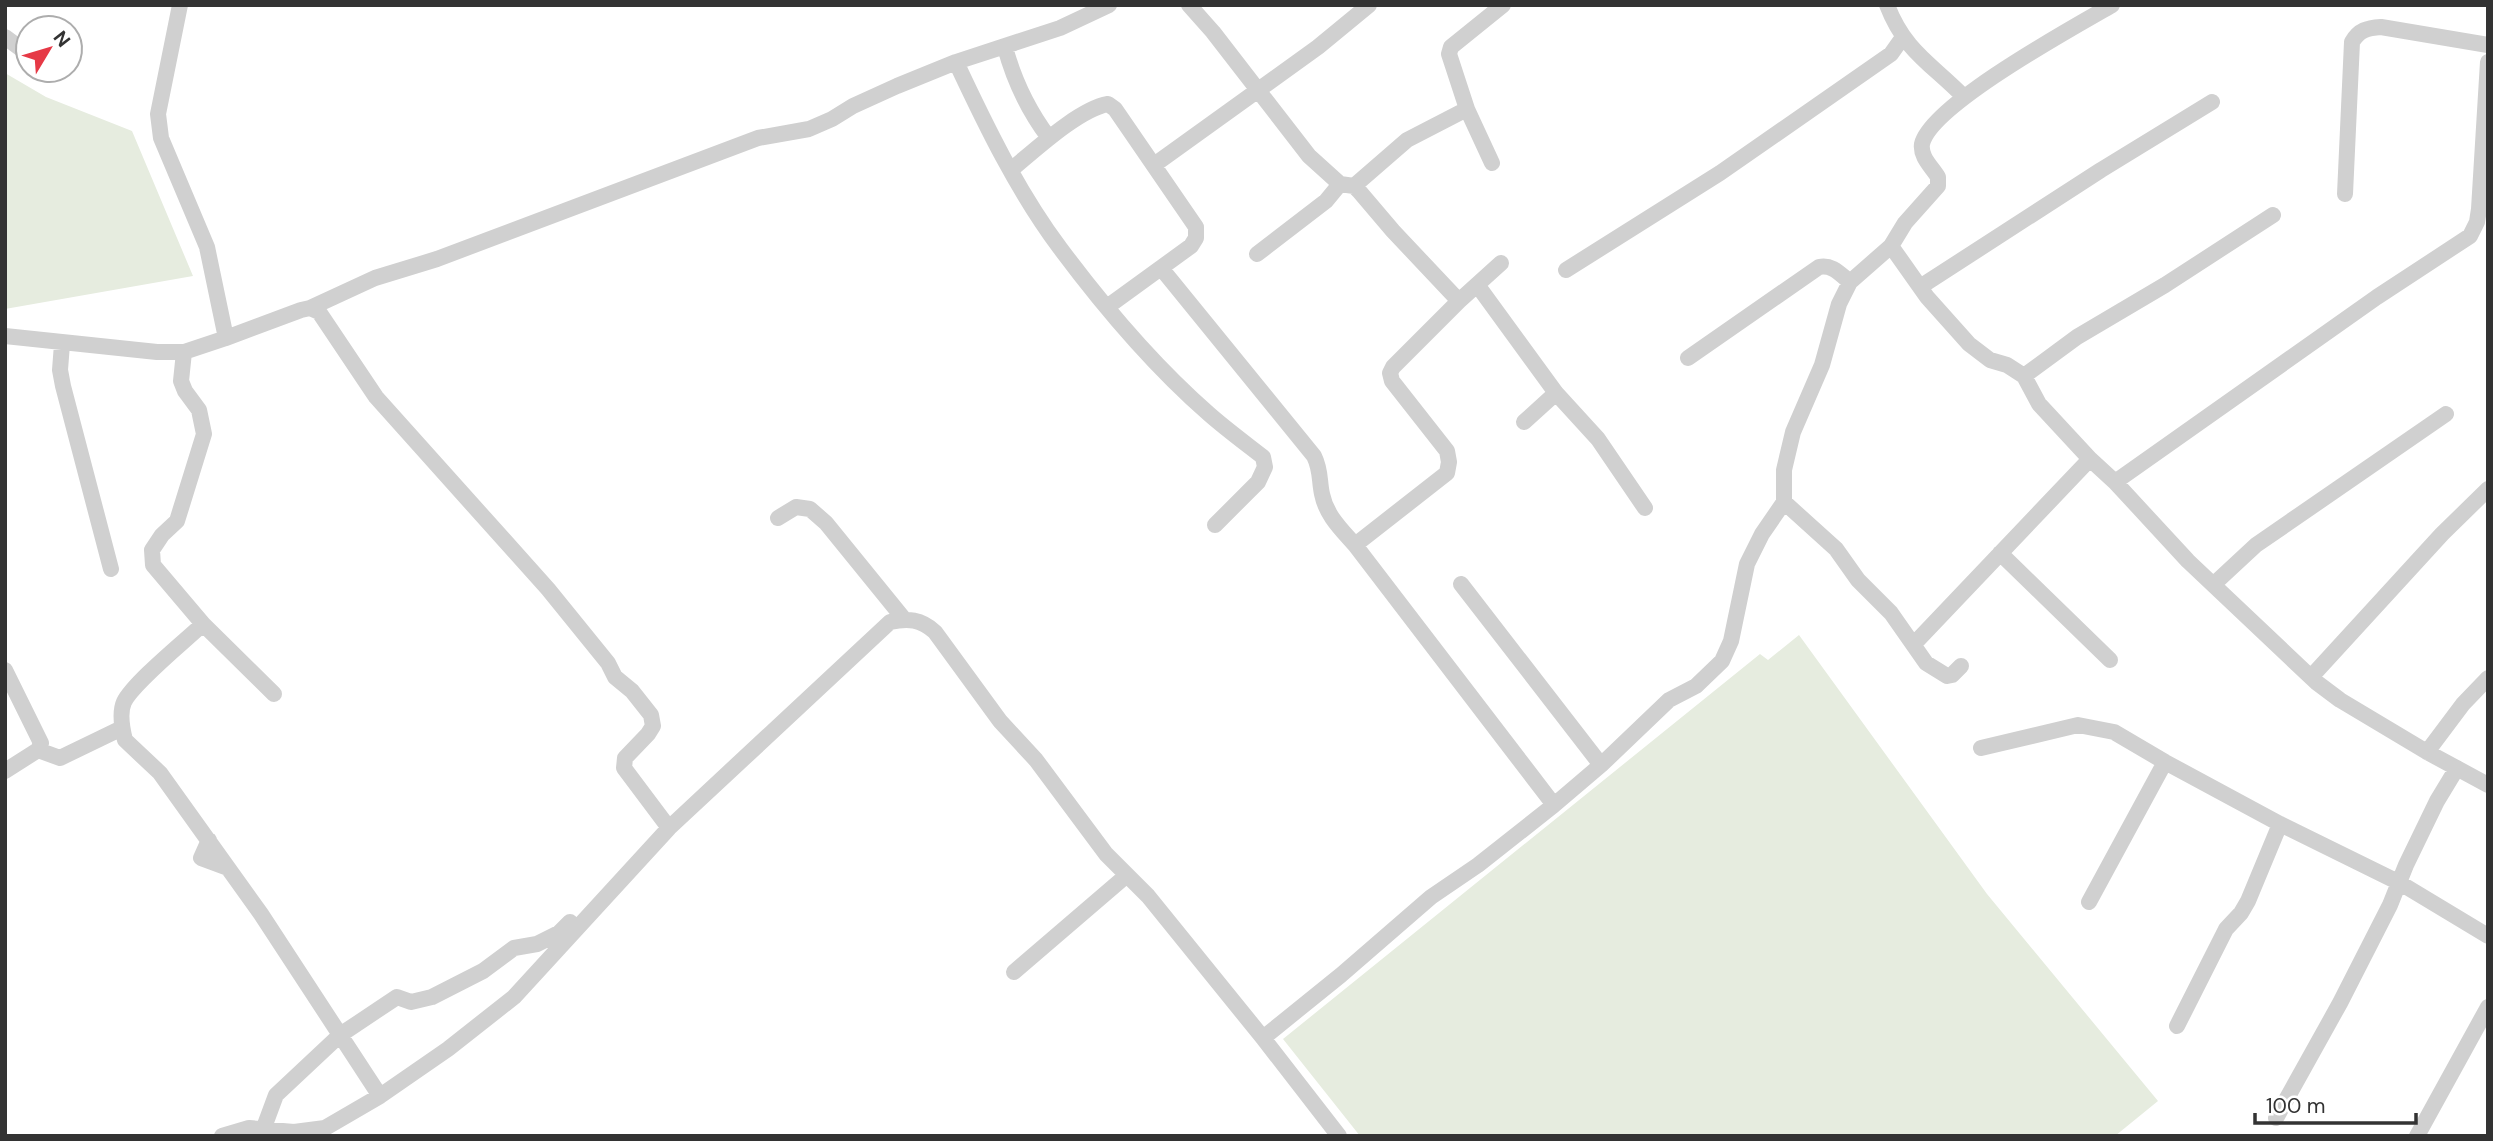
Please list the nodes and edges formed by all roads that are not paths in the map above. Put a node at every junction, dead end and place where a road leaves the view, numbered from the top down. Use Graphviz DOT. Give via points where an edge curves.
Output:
graph roads {
  1 [pos="180,5"];
  2 [pos="1109,5"];
  3 [pos="1189,5"];
  4 [pos="1369,5"];
  5 [pos="1503,5"];
  6 [pos="1887,5"];
  7 [pos="2112,5"];
  8 [pos="1903,37"];
  9 [pos="2488,45"];
  10 [pos="1005,47"];
  11 [pos="956,62"];
  12 [pos="2488,62"];
  13 [pos="1259,90"];
  14 [pos="1964,97"];
  15 [pos="2212,102"];
  16 [pos="1466,109"];
  17 [pos="1049,138"];
  18 [pos="1492,163"];
  19 [pos="1154,165"];
  20 [pos="1012,169"];
  21 [pos="1347,185"];
  22 [pos="2345,194"];
  23 [pos="2273,215"];
  24 [pos="1891,246"];
  25 [pos="1257,254"];
  26 [pos="1502,263"];
  27 [pos="1161,268"];
  28 [pos="1566,270"];
  29 [pos="1850,282"];
  30 [pos="1478,286"];
  31 [pos="1920,287"];
  32 [pos="1459,301"];
  33 [pos="1107,306"];
  34 [pos="310,308"];
  35 [pos="5,336"];
  36 [pos="226,338"];
  37 [pos="62,344"];
  38 [pos="184,352"];
  39 [pos="1688,358"];
  40 [pos="2024,376"];
  41 [pos="1556,393"];
  42 [pos="2446,414"];
  43 [pos="1524,422"];
  44 [pos="2090,459"];
  45 [pos="2115,482"];
  46 [pos="2488,489"];
  47 [pos="1784,502"];
  48 [pos="1645,508"];
  49 [pos="778,518"];
  50 [pos="1215,525"];
  51 [pos="1355,545"];
  52 [pos="2000,553"];
  53 [pos="111,569"];
  54 [pos="1461,584"];
  55 [pos="2214,584"];
  56 [pos="904,619"];
  57 [pos="203,624"];
  58 [pos="1914,644"];
  59 [pos="2110,660"];
  60 [pos="1961,666"];
  61 [pos="5,670"];
  62 [pos="2311,677"];
  63 [pos="2488,678"];
  64 [pos="274,694"];
  65 [pos="122,728"];
  66 [pos="1981,748"];
  67 [pos="38,750"];
  68 [pos="2427,752"];
  69 [pos="2165,762"];
  70 [pos="1601,765"];
  71 [pos="2456,768"];
  72 [pos="5,771"];
  73 [pos="2488,785"];
  74 [pos="1555,805"];
  75 [pos="2280,824"];
  76 [pos="669,828"];
  77 [pos="1127,875"];
  78 [pos="618,883"];
  79 [pos="2400,883"];
  80 [pos="2089,902"];
  81 [pos="2488,936"];
  82 [pos="1014,972"];
  83 [pos="2488,1007"];
  84 [pos="2177,1026"];
  85 [pos="340,1035"];
  86 [pos="1263,1038"];
  87 [pos="380,1096"];
  88 [pos="2276,1118"];
  89 [pos="263,1130"];
  90 [pos="295,1134"];
  91 [pos="1334,1134"];
  92 [pos="222,1136"];
  93 [pos="2417,1136"];
  1 -- 36 [label="street" via="159,114 161,138 207,247"];
  2 -- 10 [label="street"];
  3 -- 13 [label="street"];
  4 -- 13 [label="street"];
  5 -- 16 [label="street" via="1451,47 1449,54"];
  6 -- 8 [label="street"];
  7 -- 14 [label="street"];
  8 -- 14 [label="street"];
  8 -- 28 [label="street" via="1892,54 1720,173"];
  9 -- 22 [label="street" via="2381,27 2366,28 2356,35 2351,42"];
  10 -- 11 [label="street"];
  10 -- 17 [label="street" via="1012,76"];
  11 -- 20 [label="street"];
  11 -- 34 [label="street" via="809,129 758,138 375,278"];
  12 -- 45 [label="street" via="2479,209 2470,236"];
  13 -- 19 [label="street"];
  13 -- 21 [label="street" via="1309,156"];
  14 -- 24 [label="street" via="1923,141 1923,157 1938,177 1938,186"];
  15 -- 31 [label="street"];
  16 -- 18 [label="street"];
  16 -- 21 [label="street" via="1407,140"];
  17 -- 19 [label="street" via="1097,106 1108,104"];
  17 -- 20 [label="street"];
  19 -- 27 [label="street" via="1196,227 1191,246"];
  20 -- 33 [label="street" via="1059,247"];
  21 -- 25 [label="street"];
  21 -- 32 [label="street"];
  23 -- 40 [label="street" via="2077,337"];
  24 -- 29 [label="street"];
  24 -- 31 [label="street"];
  26 -- 30 [label="street"];
  27 -- 33 [label="street"];
  27 -- 51 [label="street" via="1314,456 1328,511"];
  29 -- 39 [label="street" via="1827,265 1819,267"];
  29 -- 47 [label="street" via="1793,432 1784,470"];
  30 -- 32 [label="street"];
  30 -- 41 [label="street"];
  31 -- 40 [label="street" via="1969,344"];
  32 -- 51 [label="street" via="1390,373 1447,451 1447,473"];
  33 -- 50 [label="street" via="1210,415 1263,457 1265,467 1258,482"];
  34 -- 36 [label="street"];
  34 -- 76 [label="street" via="319,312 376,397 548,589 615,677 651,715 649,734 623,762"];
  35 -- 37 [label="street"];
  36 -- 38 [label="street"];
  37 -- 38 [label="street"];
  37 -- 53 [label="street" via="63,386"];
  38 -- 57 [label="street" via="181,381 198,410 204,434 177,521 152,551 153,565"];
  40 -- 44 [label="street" via="2039,404"];
  41 -- 43 [label="street"];
  41 -- 48 [label="street" via="1598,439"];
  42 -- 55 [label="street" via="2256,545"];
  44 -- 45 [label="street"];
  44 -- 52 [label="street"];
  45 -- 55 [label="street"];
  46 -- 62 [label="street"];
  47 -- 58 [label="street" via="1836,549"];
  47 -- 70 [label="street" via="1746,564 1731,641 1722,661 1696,686 1669,701"];
  49 -- 56 [label="street" via="796,507 810,509"];
  51 -- 74 [label="street"];
  52 -- 58 [label="street"];
  52 -- 59 [label="street"];
  54 -- 70 [label="street"];
  55 -- 62 [label="street"];
  56 -- 76 [label="street" via="890,622"];
  56 -- 77 [label="street" via="926,623 935,632 1000,722 1028,750"];
  57 -- 64 [label="street"];
  57 -- 65 [label="street" via="134,688 124,702"];
  58 -- 60 [label="street" via="1926,663 1942,675 1952,675"];
  61 -- 67 [label="street" via="39,737"];
  62 -- 68 [label="street" via="2340,700"];
  63 -- 68 [label="street"];
  65 -- 67 [label="street" via="60,758"];
  65 -- 85 [label="street" via="125,740 160,773 209,840"];
  66 -- 69 [label="street" via="2078,725 2114,732"];
  67 -- 72 [label="street"];
  68 -- 71 [label="street"];
  69 -- 75 [label="street"];
  69 -- 80 [label="street"];
  70 -- 74 [label="street"];
  71 -- 73 [label="street"];
  71 -- 79 [label="street"];
  74 -- 86 [label="street" via="1431,897"];
  75 -- 79 [label="street"];
  75 -- 84 [label="street" via="2248,901 2216,947"];
  76 -- 78 [label="street"];
  77 -- 82 [label="street"];
  77 -- 86 [label="street"];
  78 -- 85 [label="street" via="590,901 559,933 514,948 483,971 432,996 411,1002 397,997"];
  78 -- 87 [label="street" via="514,997"];
  79 -- 81 [label="street"];
  79 -- 88 [label="street"];
  83 -- 93 [label="street"];
  85 -- 87 [label="street"];
  85 -- 89 [label="street" via="276,1095"];
  86 -- 91 [label="street"];
  87 -- 90 [label="street" via="325,1128"];
  89 -- 90 [label="street"];
  89 -- 92 [label="street" via="249,1128"];
}
